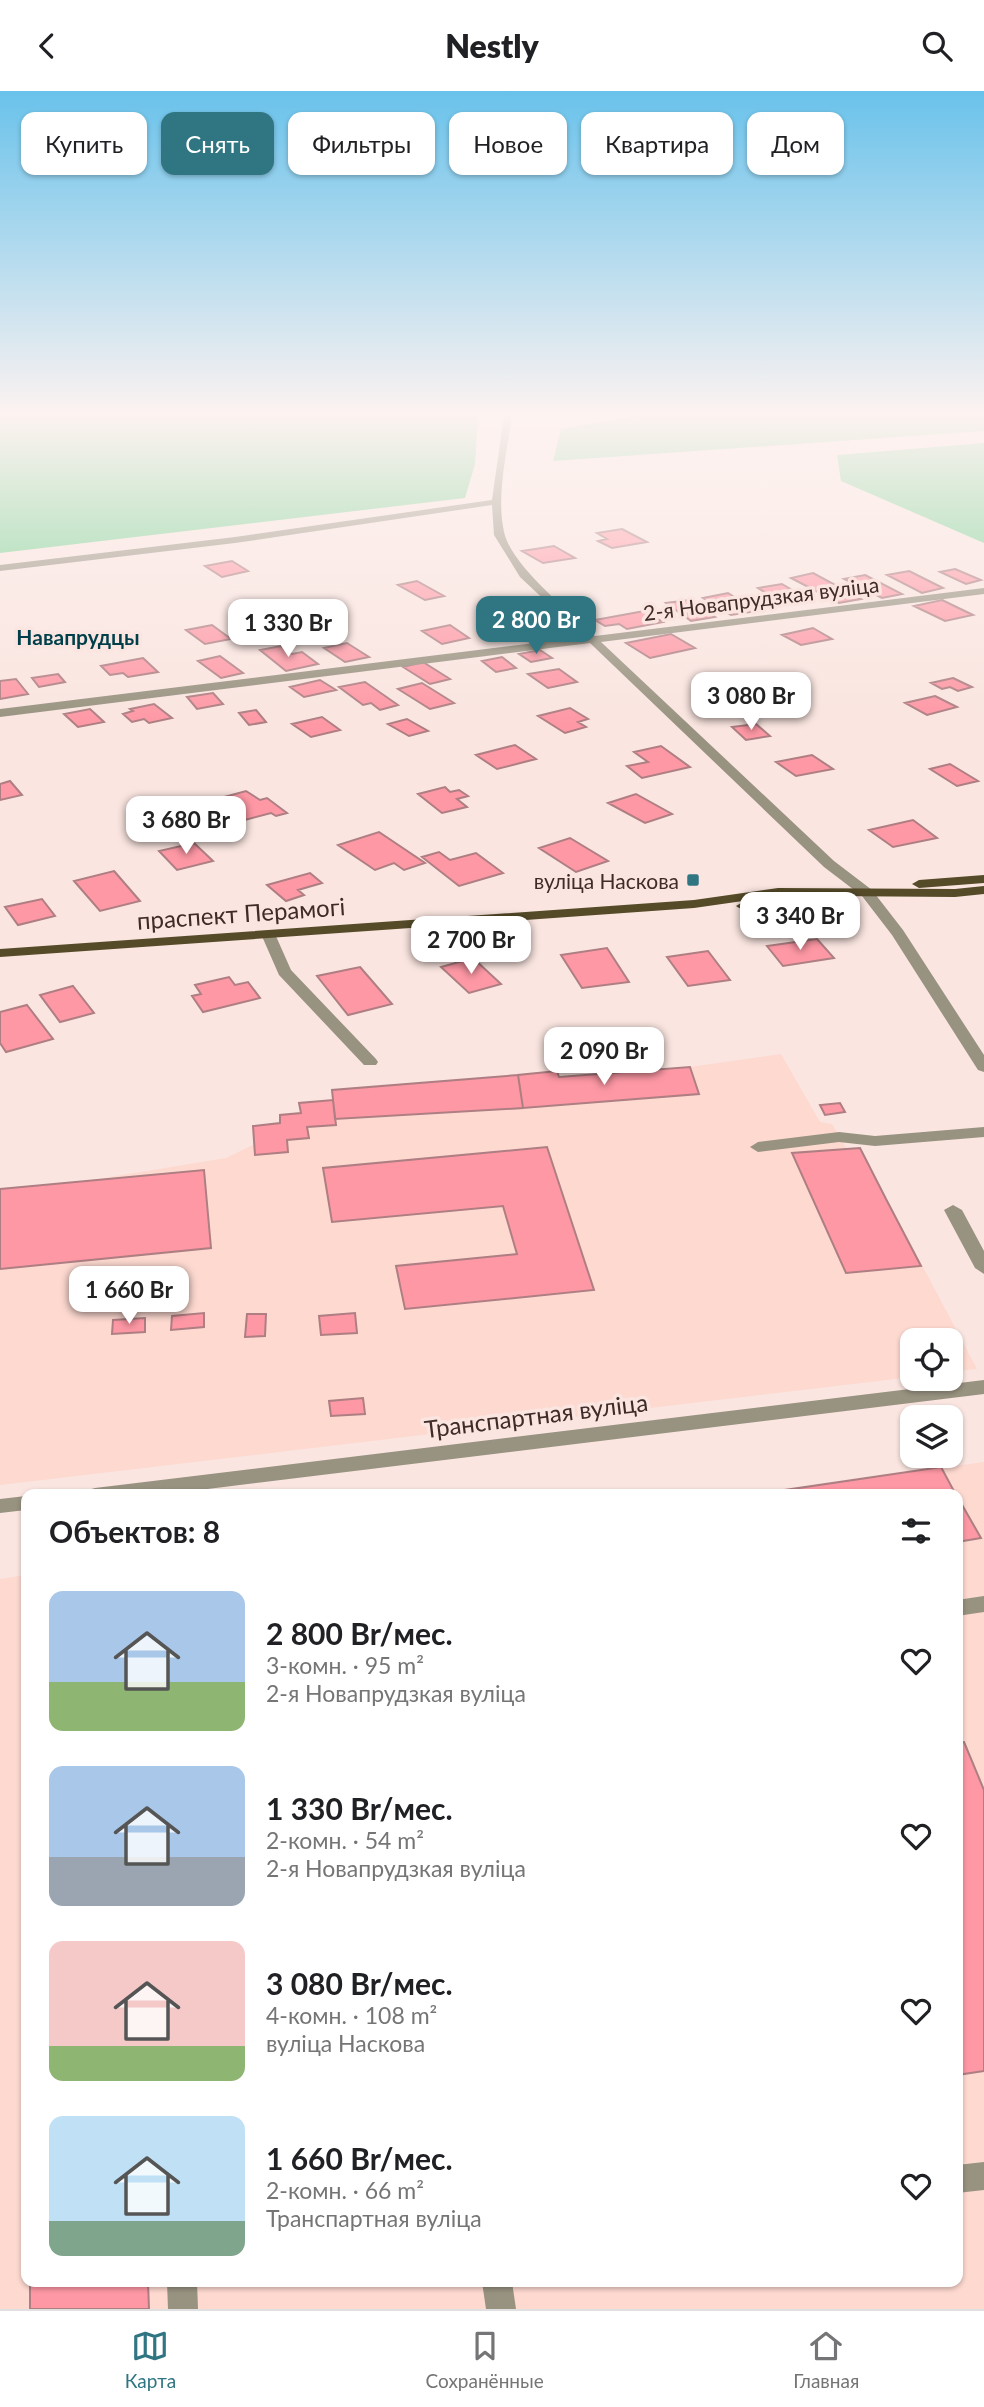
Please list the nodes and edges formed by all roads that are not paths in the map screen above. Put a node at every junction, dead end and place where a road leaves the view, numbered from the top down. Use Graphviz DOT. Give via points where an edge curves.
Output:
graph roads {
  1 [pos="383,519"];
  2 [pos="498,519"];
  3 [pos="0,568"];
  4 [pos="984,591"];
  5 [pos="593,638"];
  6 [pos="0,713"];
  7 [pos="984,879"];
  8 [pos="984,890"];
  9 [pos="867,893"];
  10 [pos="268,934"];
  11 [pos="0,953"];
  12 [pos="976,1041"];
  13 [pos="370,1062"];
  14 [pos="984,1067"];
  15 [pos="984,1132"];
  16 [pos="758,1147"];
  17 [pos="953,1210"];
  18 [pos="984,1268"];
  19 [pos="984,1387"];
  20 [pos="144,1489"];
  21 [pos="21,1504"];
  22 [pos="0,1506"];
  23 [pos="984,1604"];
  24 [pos="963,1607"];
  25 [pos="984,2176"];
  26 [pos="963,2178"];
  27 [pos="182,2287"];
  28 [pos="498,2287"];
  29 [pos="183,2309"];
  30 [pos="501,2309"];
  1 -- 3 [label="street"];
  2 -- 5 [label="street" via="499,535 524,575"];
  4 -- 5 [label="street, 2-я Новапрудзкая вуліца"];
  5 -- 6 [label="street, 2-я Новапрудзкая вуліца"];
  5 -- 9 [label="street" via="829,864"];
  7 -- 9 [label="main road, праспект Перамогі"];
  8 -- 9 [label="main road, праспект Перамогі"];
  9 -- 10 [label="main road, праспект Перамогі" via="790,907 694,904"];
  9 -- 12 [label="street"];
  10 -- 11 [label="main road, праспект Перамогі"];
  10 -- 13 [label="street" via="284,972"];
  12 -- 14 [label="street"];
  15 -- 16 [label="street" via="875,1141 839,1136"];
  17 -- 18 [label="street"];
  19 -- 20 [label="street, Транспартная вуліца"];
  21 -- 22 [label="street"];
  23 -- 24 [label="street"];
  25 -- 26 [label="street"];
  27 -- 29 [label="street"];
  28 -- 30 [label="street"];
}
